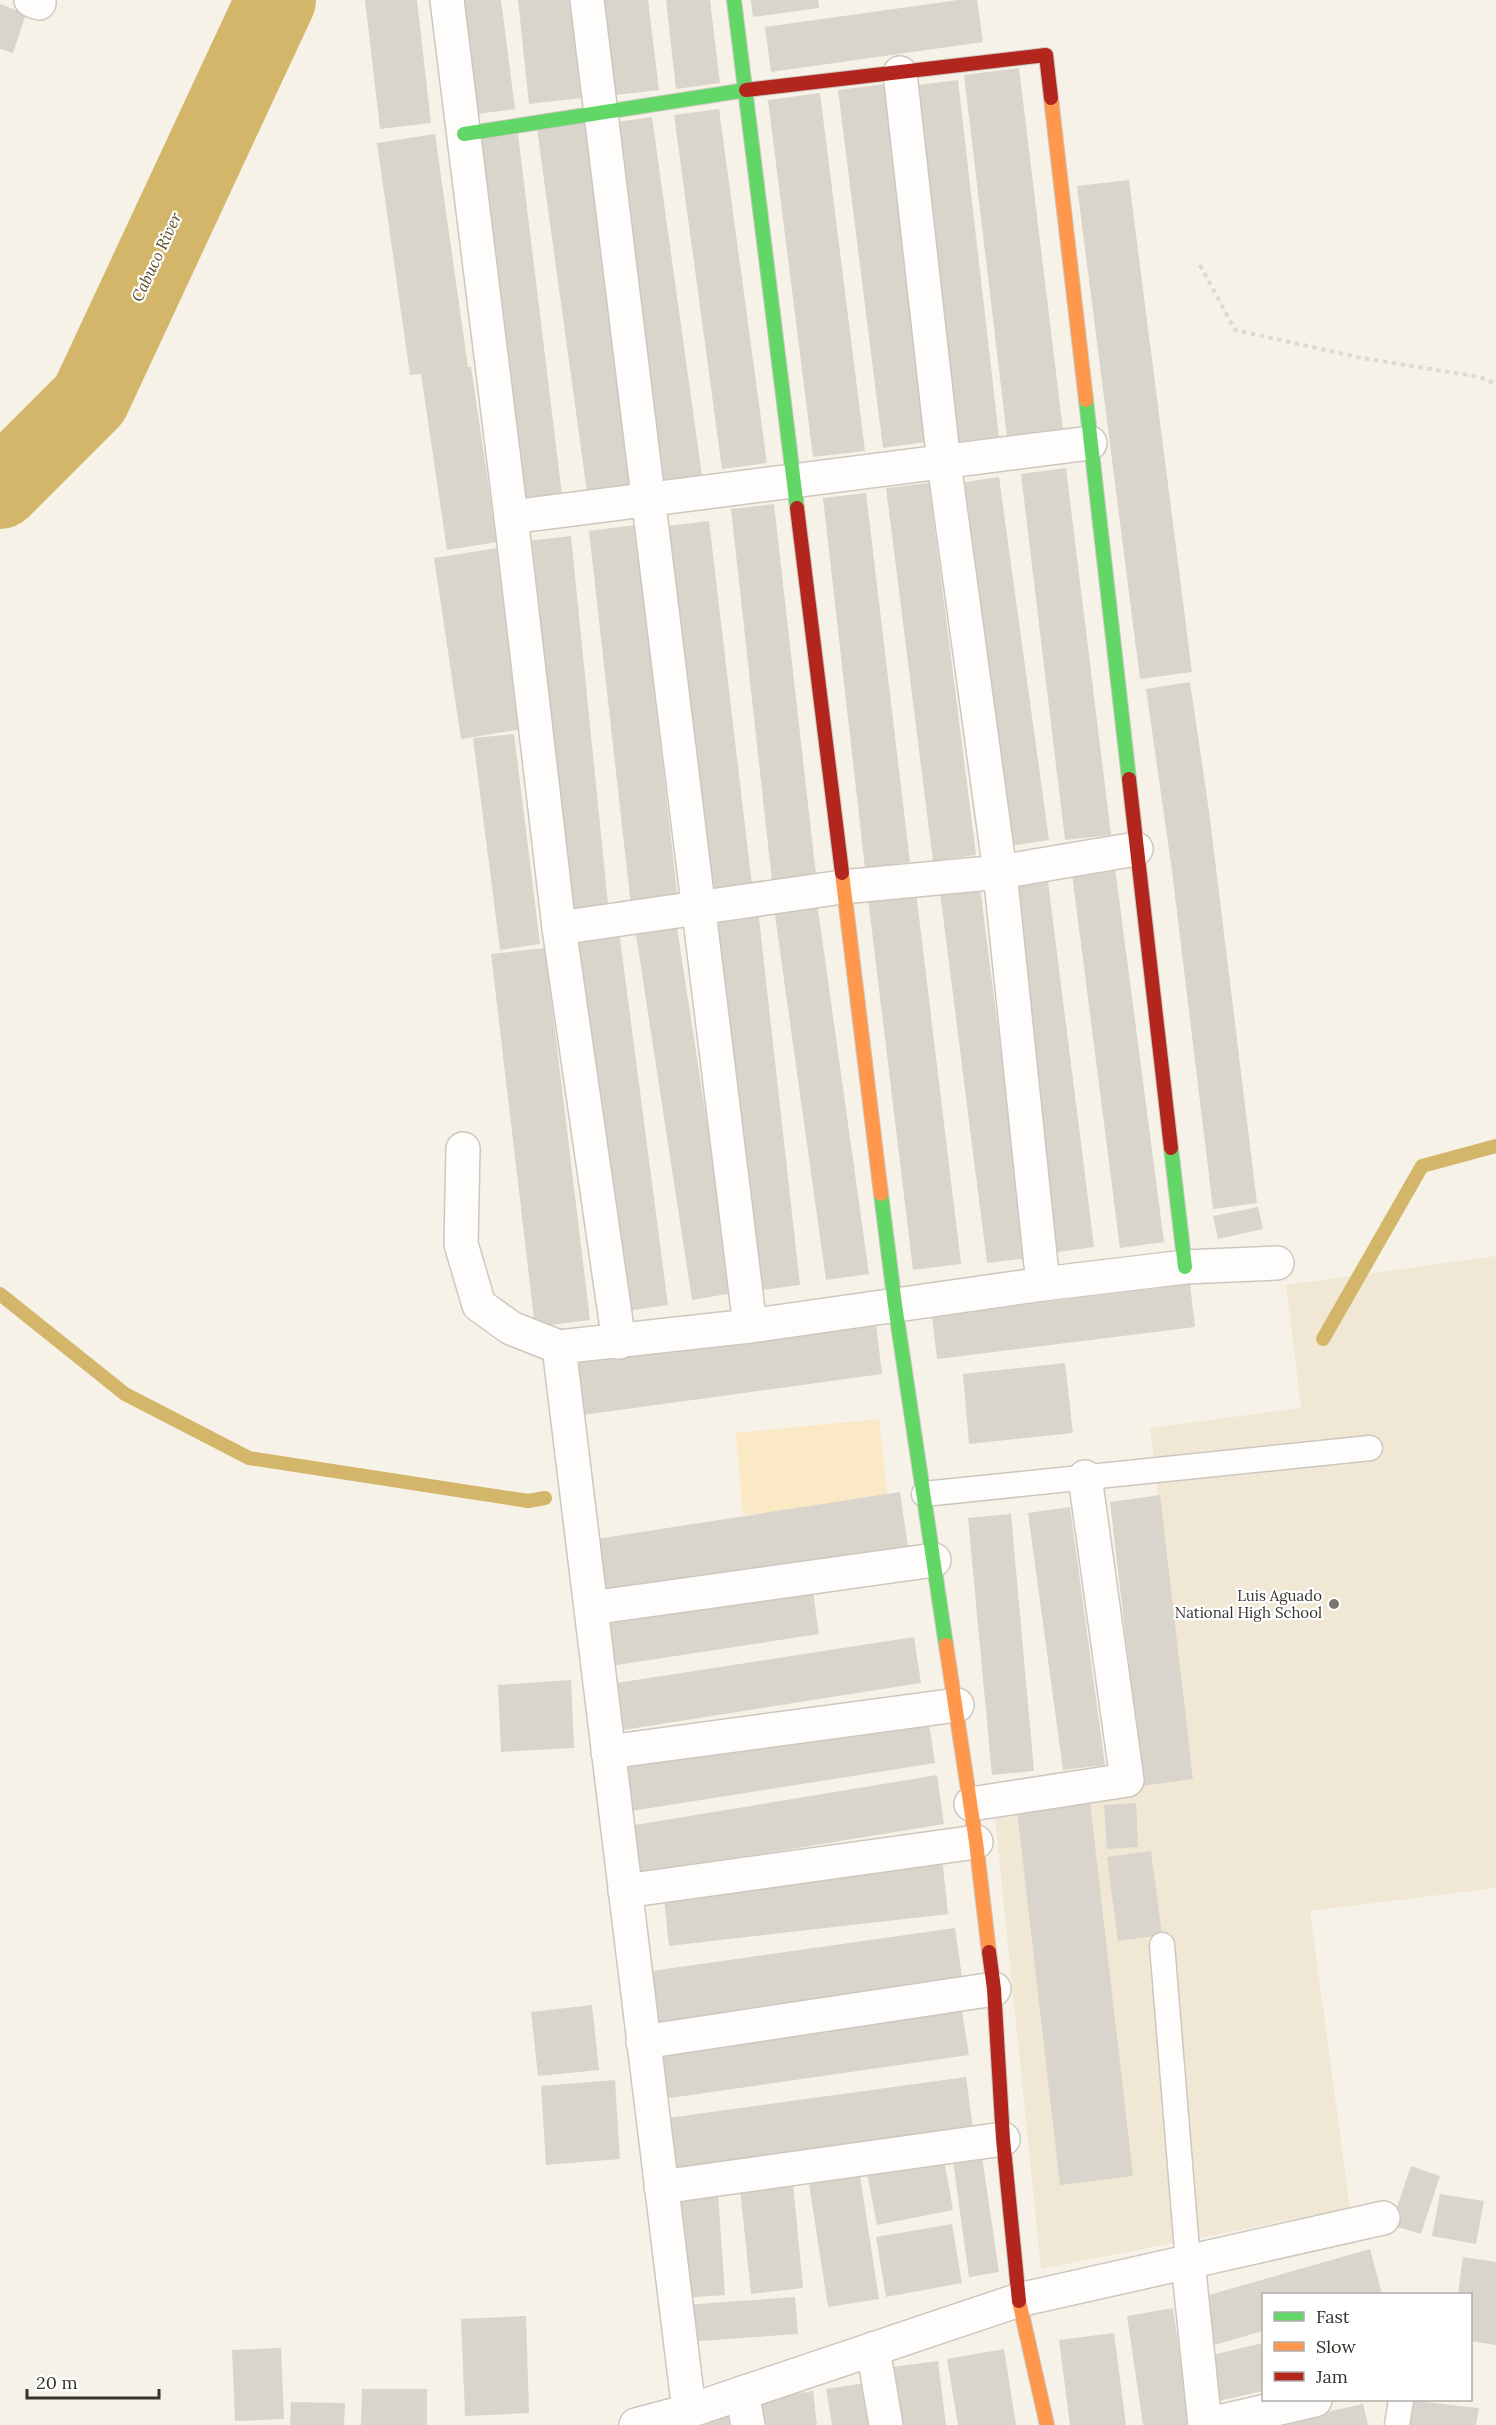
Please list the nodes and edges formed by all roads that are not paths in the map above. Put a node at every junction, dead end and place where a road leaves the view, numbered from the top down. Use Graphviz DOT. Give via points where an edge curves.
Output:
graph roads {
  1 [pos="447,0"];
  2 [pos="587,0"];
  3 [pos="734,0"];
  4 [pos="900,73"];
  5 [pos="745,90"];
  6 [pos="599,113"];
  7 [pos="464,134"];
  8 [pos="1090,442"];
  9 [pos="944,463"];
  10 [pos="793,480"];
  11 [pos="649,500"];
  12 [pos="511,517"];
  13 [pos="1136,849"];
  14 [pos="1000,872"];
  15 [pos="842,887"];
  16 [pos="698,908"];
  17 [pos="559,928"];
  18 [pos="464,1149"];
  19 [pos="1277,1263"];
  20 [pos="1185,1267"];
  21 [pos="1043,1284"];
  22 [pos="895,1305"];
  23 [pos="750,1326"];
  24 [pos="619,1342"];
  25 [pos="559,1347"];
  26 [pos="1370,1448"];
  27 [pos="1084,1478"];
  28 [pos="924,1494"];
  29 [pos="934,1560"];
  30 [pos="591,1608"];
  31 [pos="957,1705"];
  32 [pos="608,1752"];
  33 [pos="971,1804"];
  34 [pos="976,1842"];
  35 [pos="626,1891"];
  36 [pos="1162,1945"];
  37 [pos="994,1989"];
  38 [pos="643,2042"];
  39 [pos="1003,2139"];
  40 [pos="661,2187"];
  41 [pos="1383,2218"];
  42 [pos="1188,2262"];
  43 [pos="1018,2300"];
  44 [pos="873,2349"];
  45 [pos="742,2393"];
  46 [pos="1311,2401"];
  47 [pos="1401,2401"];
  48 [pos="689,2411"];
  49 [pos="636,2425"];
  50 [pos="748,2425"];
  51 [pos="886,2425"];
  52 [pos="1047,2425"];
  53 [pos="1205,2425"];
  54 [pos="1397,2425"];
  1 -- 7 [label="street"];
  2 -- 6 [label="street"];
  3 -- 5 [label="street"];
  4 -- 5 [label="street"];
  4 -- 8 [label="street" via="1046,55"];
  4 -- 9 [label="street"];
  5 -- 6 [label="street"];
  5 -- 10 [label="street"];
  6 -- 7 [label="street"];
  6 -- 11 [label="street"];
  7 -- 12 [label="street"];
  8 -- 9 [label="street"];
  8 -- 13 [label="street"];
  9 -- 10 [label="street"];
  9 -- 14 [label="street"];
  10 -- 11 [label="street"];
  10 -- 15 [label="street"];
  11 -- 12 [label="street"];
  11 -- 16 [label="street"];
  12 -- 17 [label="street"];
  13 -- 14 [label="street"];
  13 -- 20 [label="street"];
  14 -- 15 [label="street"];
  14 -- 21 [label="street"];
  15 -- 16 [label="street"];
  15 -- 22 [label="street"];
  16 -- 17 [label="street"];
  16 -- 23 [label="street"];
  17 -- 24 [label="street"];
  18 -- 25 [label="street" via="461,1244 479,1305 511,1328"];
  19 -- 20 [label="street"];
  20 -- 21 [label="street"];
  21 -- 22 [label="street"];
  22 -- 23 [label="street"];
  22 -- 28 [label="street"];
  23 -- 24 [label="street"];
  24 -- 25 [label="street"];
  25 -- 30 [label="street"];
  26 -- 27 [label="lane"];
  27 -- 28 [label="lane"];
  27 -- 33 [label="street" via="1127,1780"];
  28 -- 29 [label="street"];
  29 -- 30 [label="street"];
  29 -- 31 [label="street"];
  30 -- 32 [label="street"];
  31 -- 32 [label="street"];
  31 -- 33 [label="street"];
  32 -- 35 [label="street"];
  33 -- 34 [label="street"];
  34 -- 35 [label="street"];
  34 -- 37 [label="street"];
  35 -- 38 [label="street"];
  36 -- 42 [label="lane"];
  37 -- 38 [label="street"];
  37 -- 39 [label="street"];
  38 -- 40 [label="street"];
  39 -- 40 [label="street"];
  39 -- 43 [label="street"];
  40 -- 48 [label="street"];
  41 -- 42 [label="street"];
  42 -- 43 [label="street"];
  42 -- 53 [label="street"];
  43 -- 44 [label="street"];
  43 -- 52 [label="street"];
  44 -- 45 [label="street"];
  44 -- 51 [label="street"];
  45 -- 48 [label="street"];
  45 -- 50 [label="street"];
  46 -- 53 [label="street"];
  47 -- 54 [label="lane"];
  48 -- 49 [label="street"];
}
